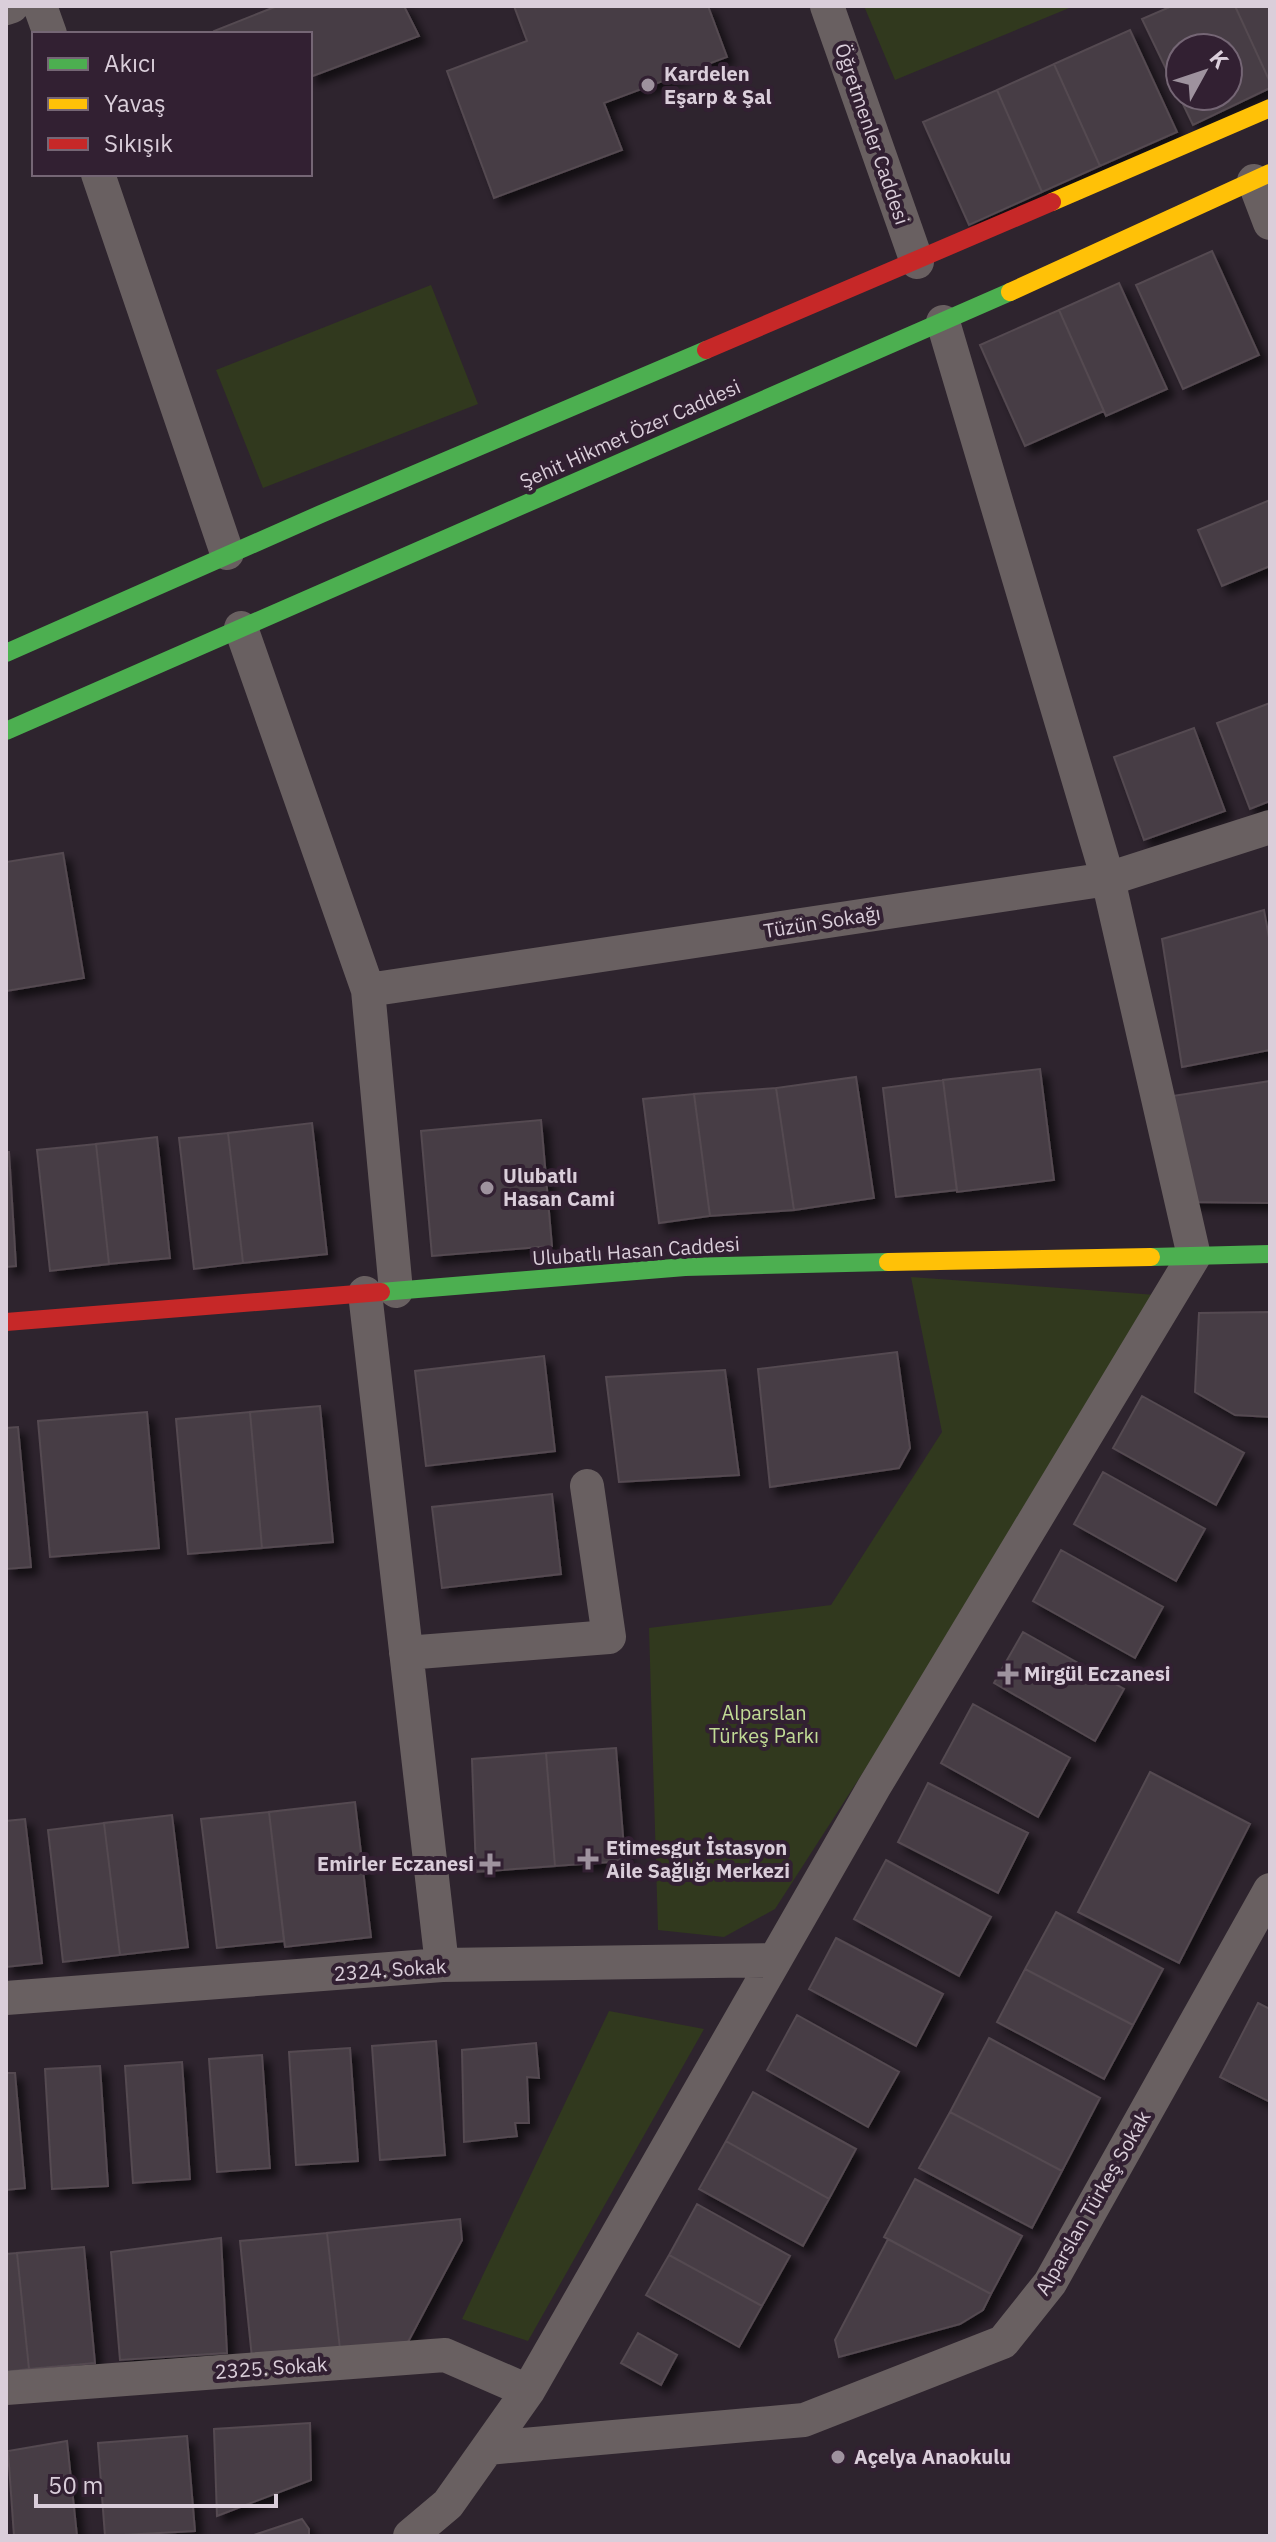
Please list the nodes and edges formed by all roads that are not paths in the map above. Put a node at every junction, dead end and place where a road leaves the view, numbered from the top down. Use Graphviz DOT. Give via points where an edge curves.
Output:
graph roads {
  1 [pos="12,6"];
  2 [pos="40,6"];
  3 [pos="827,6"];
  4 [pos="6,8"];
  5 [pos="49,32"];
  6 [pos="1270,108"];
  7 [pos="99,176"];
  8 [pos="1262,177"];
  9 [pos="1270,223"];
  10 [pos="919,268"];
  11 [pos="940,316"];
  12 [pos="227,553"];
  13 [pos="241,628"];
  14 [pos="6,653"];
  15 [pos="6,731"];
  16 [pos="1270,827"];
  17 [pos="1108,879"];
  18 [pos="368,990"];
  19 [pos="1270,1254"];
  20 [pos="1194,1256"];
  21 [pos="381,1292"];
  22 [pos="6,1322"];
  23 [pos="587,1486"];
  24 [pos="406,1653"];
  25 [pos="1270,1890"];
  26 [pos="775,1960"];
  27 [pos="442,1965"];
  28 [pos="6,1998"];
  29 [pos="6,2388"];
  30 [pos="528,2391"];
  31 [pos="488,2448"];
  32 [pos="410,2536"];
  1 -- 4 [label="street"];
  2 -- 5 [label="street"];
  3 -- 10 [label="street, Öğretmenler Caddesi"];
  6 -- 10 [label="main road"];
  7 -- 12 [label="street"];
  8 -- 9 [label="street"];
  8 -- 11 [label="main road, Şehit Hikmet Özer Caddesi"];
  10 -- 12 [label="main road"];
  11 -- 13 [label="main road, Şehit Hikmet Özer Caddesi"];
  11 -- 17 [label="street"];
  12 -- 14 [label="main road"];
  13 -- 15 [label="main road, Şehit Hikmet Özer Caddesi"];
  13 -- 18 [label="street"];
  16 -- 17 [label="street, Tüzün Sokağı"];
  17 -- 18 [label="street, Tüzün Sokağı"];
  17 -- 20 [label="street"];
  18 -- 21 [label="street"];
  19 -- 20 [label="main road, Ulubatlı Hasan Caddesi"];
  20 -- 21 [label="main road, Ulubatlı Hasan Caddesi" via="685,1267"];
  20 -- 26 [label="street"];
  21 -- 22 [label="main road, Ulubatlı Hasan Caddesi"];
  21 -- 24 [label="street"];
  23 -- 24 [label="street" via="609,1637"];
  24 -- 27 [label="street"];
  25 -- 31 [label="street, Alparslan Türkeş Sokak" via="1050,2283 1003,2342 804,2420"];
  26 -- 27 [label="street, 2324. Sokak"];
  26 -- 30 [label="street"];
  27 -- 28 [label="street, 2324. Sokak"];
  29 -- 30 [label="street, 2325. Sokak" via="445,2355"];
  30 -- 31 [label="street"];
  31 -- 32 [label="street" via="448,2504"];
}
